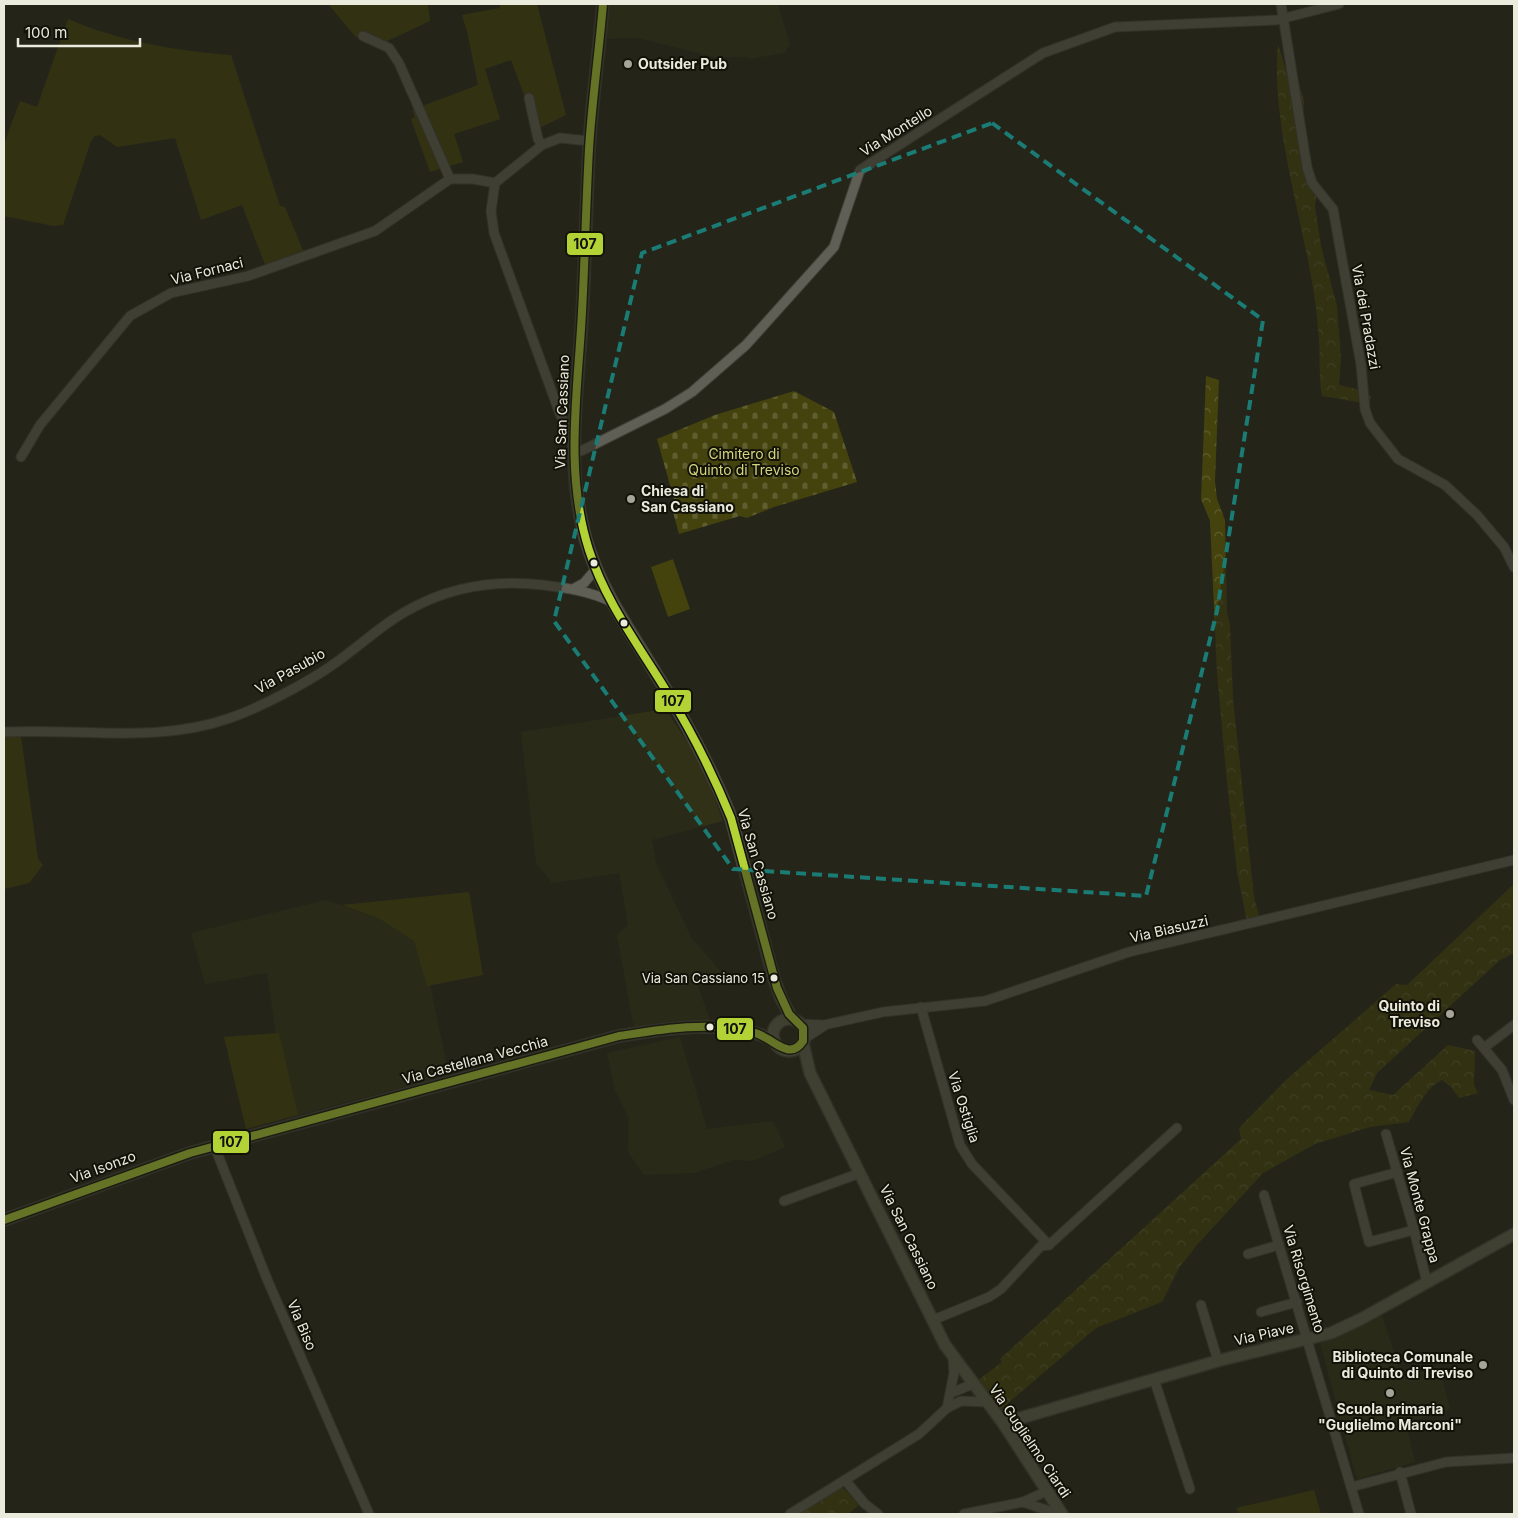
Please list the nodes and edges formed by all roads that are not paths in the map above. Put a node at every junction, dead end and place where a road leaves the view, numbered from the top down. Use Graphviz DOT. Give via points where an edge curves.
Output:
graph roads {
  1 [pos="603,4"];
  2 [pos="1282,4"];
  3 [pos="1339,4"];
  4 [pos="1284,18"];
  5 [pos="363,36"];
  6 [pos="529,98"];
  7 [pos="590,141"];
  8 [pos="542,145"];
  9 [pos="450,180"];
  10 [pos="495,183"];
  11 [pos="574,430"];
  12 [pos="574,451"];
  13 [pos="21,457"];
  14 [pos="1514,567"];
  15 [pos="596,569"];
  16 [pos="573,589"];
  17 [pos="612,602"];
  18 [pos="4,732"];
  19 [pos="1514,860"];
  20 [pos="777,988"];
  21 [pos="921,1007"];
  22 [pos="796,1022"];
  23 [pos="831,1023"];
  24 [pos="777,1025"];
  25 [pos="1514,1025"];
  26 [pos="747,1031"];
  27 [pos="1477,1040"];
  28 [pos="803,1041"];
  29 [pos="775,1042"];
  30 [pos="1485,1047"];
  31 [pos="788,1050"];
  32 [pos="810,1073"];
  33 [pos="1514,1100"];
  34 [pos="1177,1128"];
  35 [pos="1386,1134"];
  36 [pos="214,1146"];
  37 [pos="1398,1172"];
  38 [pos="860,1173"];
  39 [pos="1264,1195"];
  40 [pos="784,1201"];
  41 [pos="4,1220"];
  42 [pos="1414,1230"];
  43 [pos="1514,1234"];
  44 [pos="1049,1245"];
  45 [pos="1279,1245"];
  46 [pos="1248,1254"];
  47 [pos="1427,1283"];
  48 [pos="1297,1302"];
  49 [pos="1200,1305"];
  50 [pos="1261,1312"];
  51 [pos="933,1320"];
  52 [pos="1308,1339"];
  53 [pos="954,1358"];
  54 [pos="1218,1361"];
  55 [pos="1154,1378"];
  56 [pos="973,1384"];
  57 [pos="951,1393"];
  58 [pos="961,1401"];
  59 [pos="986,1402"];
  60 [pos="946,1408"];
  61 [pos="1003,1423"];
  62 [pos="1514,1458"];
  63 [pos="1400,1472"];
  64 [pos="845,1480"];
  65 [pos="1351,1487"];
  66 [pos="1190,1488"];
  67 [pos="1047,1491"];
  68 [pos="1023,1502"];
  69 [pos="1060,1512"];
  70 [pos="369,1514"];
  71 [pos="790,1514"];
  72 [pos="878,1514"];
  73 [pos="964,1514"];
  74 [pos="1360,1514"];
  75 [pos="1411,1514"];
  1 -- 7 [label="main road, Via San Cassiano"];
  2 -- 4 [label="street, Via dei Pradazzi"];
  3 -- 4 [label="street, Via Montello"];
  4 -- 12 [label="street, Via Montello" via="1115,27 1043,53 860,170 834,247 746,345 692,392 581,451"];
  4 -- 14 [label="street, Via dei Pradazzi" via="1307,167 1312,183 1333,209 1361,365 1365,409 1370,423 1398,459 1444,485 1477,515 1504,546"];
  5 -- 9 [label="street" via="388,48 400,63"];
  6 -- 8 [label="street"];
  7 -- 8 [label="street" via="560,138"];
  7 -- 11 [label="main road, Via San Cassiano"];
  8 -- 10 [label="street"];
  9 -- 10 [label="street" via="473,179"];
  9 -- 13 [label="street, Via Fornaci" via="375,231 248,276 171,293 130,316 40,425"];
  10 -- 11 [label="street" via="491,211 494,232 560,414 568,429"];
  11 -- 12 [label="main road, Via San Cassiano"];
  12 -- 15 [label="main road, Via San Cassiano" via="578,510"];
  15 -- 16 [label="street" via="584,583"];
  15 -- 17 [label="main road, Via San Cassiano"];
  16 -- 17 [label="street, Via Pasubio"];
  16 -- 18 [label="street, Via Pasubio" via="513,582 481,584 441,596 393,619 329,667 278,695 230,718 198,727 153,734"];
  17 -- 20 [label="main road, Via San Cassiano" via="704,756 722,794"];
  19 -- 21 [label="street, Via Biasuzzi" via="1129,952 985,1001"];
  20 -- 22 [label="main road, Via San Cassiano"];
  20 -- 24 [label="main road, Via San Cassiano" via="780,1009"];
  21 -- 23 [label="street, Via Biasuzzi" via="854,1016"];
  21 -- 44 [label="street, Via Ostiglia" via="960,1145 972,1164"];
  22 -- 23 [label="street, Via Biasuzzi"];
  22 -- 24 [label="main road" via="784,1020"];
  22 -- 28 [label="main road" via="804,1031"];
  23 -- 28 [label="street, Via Biasuzzi"];
  24 -- 26 [label="main road, Via Castellana Vecchia"];
  24 -- 29 [label="main road" via="773,1033"];
  25 -- 30 [label="street"];
  26 -- 29 [label="main road, Via Castellana Vecchia"];
  26 -- 36 [label="main road, Via Castellana Vecchia" via="681,1029 619,1036"];
  27 -- 30 [label="street"];
  28 -- 31 [label="main road" via="796,1049"];
  28 -- 32 [label="main road, Via San Cassiano"];
  29 -- 31 [label="main road"];
  30 -- 33 [label="street" via="1502,1070"];
  31 -- 32 [label="main road, Via San Cassiano"];
  32 -- 38 [label="main road, Via San Cassiano"];
  34 -- 44 [label="street"];
  35 -- 37 [label="street, Via Monte Grappa"];
  36 -- 41 [label="main road, Via Isonzo" via="143,1168"];
  36 -- 70 [label="street, Via Biso" via="267,1279"];
  37 -- 42 [label="street, Via Monte Grappa"];
  37 -- 42 [label="street" via="1354,1184 1369,1242"];
  38 -- 40 [label="street"];
  38 -- 51 [label="main road, Via San Cassiano"];
  39 -- 45 [label="street, Via Risorgimento"];
  42 -- 47 [label="street, Via Monte Grappa"];
  43 -- 47 [label="main road, Via Piave"];
  44 -- 51 [label="street" via="1041,1246 1000,1289 988,1297"];
  45 -- 46 [label="street"];
  45 -- 48 [label="street, Via Risorgimento"];
  47 -- 52 [label="main road, Via Piave" via="1331,1333"];
  48 -- 50 [label="street"];
  48 -- 52 [label="street, Via Risorgimento"];
  49 -- 54 [label="street"];
  51 -- 53 [label="main road, Via San Cassiano"];
  52 -- 54 [label="main road, Via Piave"];
  52 -- 65 [label="street, Via Risorgimento"];
  53 -- 56 [label="main road, Via San Cassiano"];
  53 -- 57 [label="street"];
  54 -- 55 [label="main road, Via Piave"];
  55 -- 61 [label="main road, Via Piave"];
  55 -- 66 [label="street"];
  56 -- 57 [label="street"];
  56 -- 58 [label="street"];
  56 -- 59 [label="main road, Via Guglielmo Ciardi"];
  57 -- 60 [label="street"];
  58 -- 59 [label="street"];
  58 -- 60 [label="street"];
  59 -- 61 [label="main road, Via Guglielmo Ciardi"];
  60 -- 64 [label="street" via="919,1434"];
  61 -- 67 [label="main road, Via Guglielmo Ciardi"];
  62 -- 63 [label="street" via="1446,1462"];
  63 -- 65 [label="street"];
  63 -- 75 [label="street"];
  64 -- 71 [label="street"];
  64 -- 72 [label="street"];
  65 -- 74 [label="street, Via Risorgimento"];
  67 -- 68 [label="street"];
  67 -- 69 [label="main road, Via Guglielmo Ciardi"];
  68 -- 69 [label="street"];
  68 -- 73 [label="street"];
}
